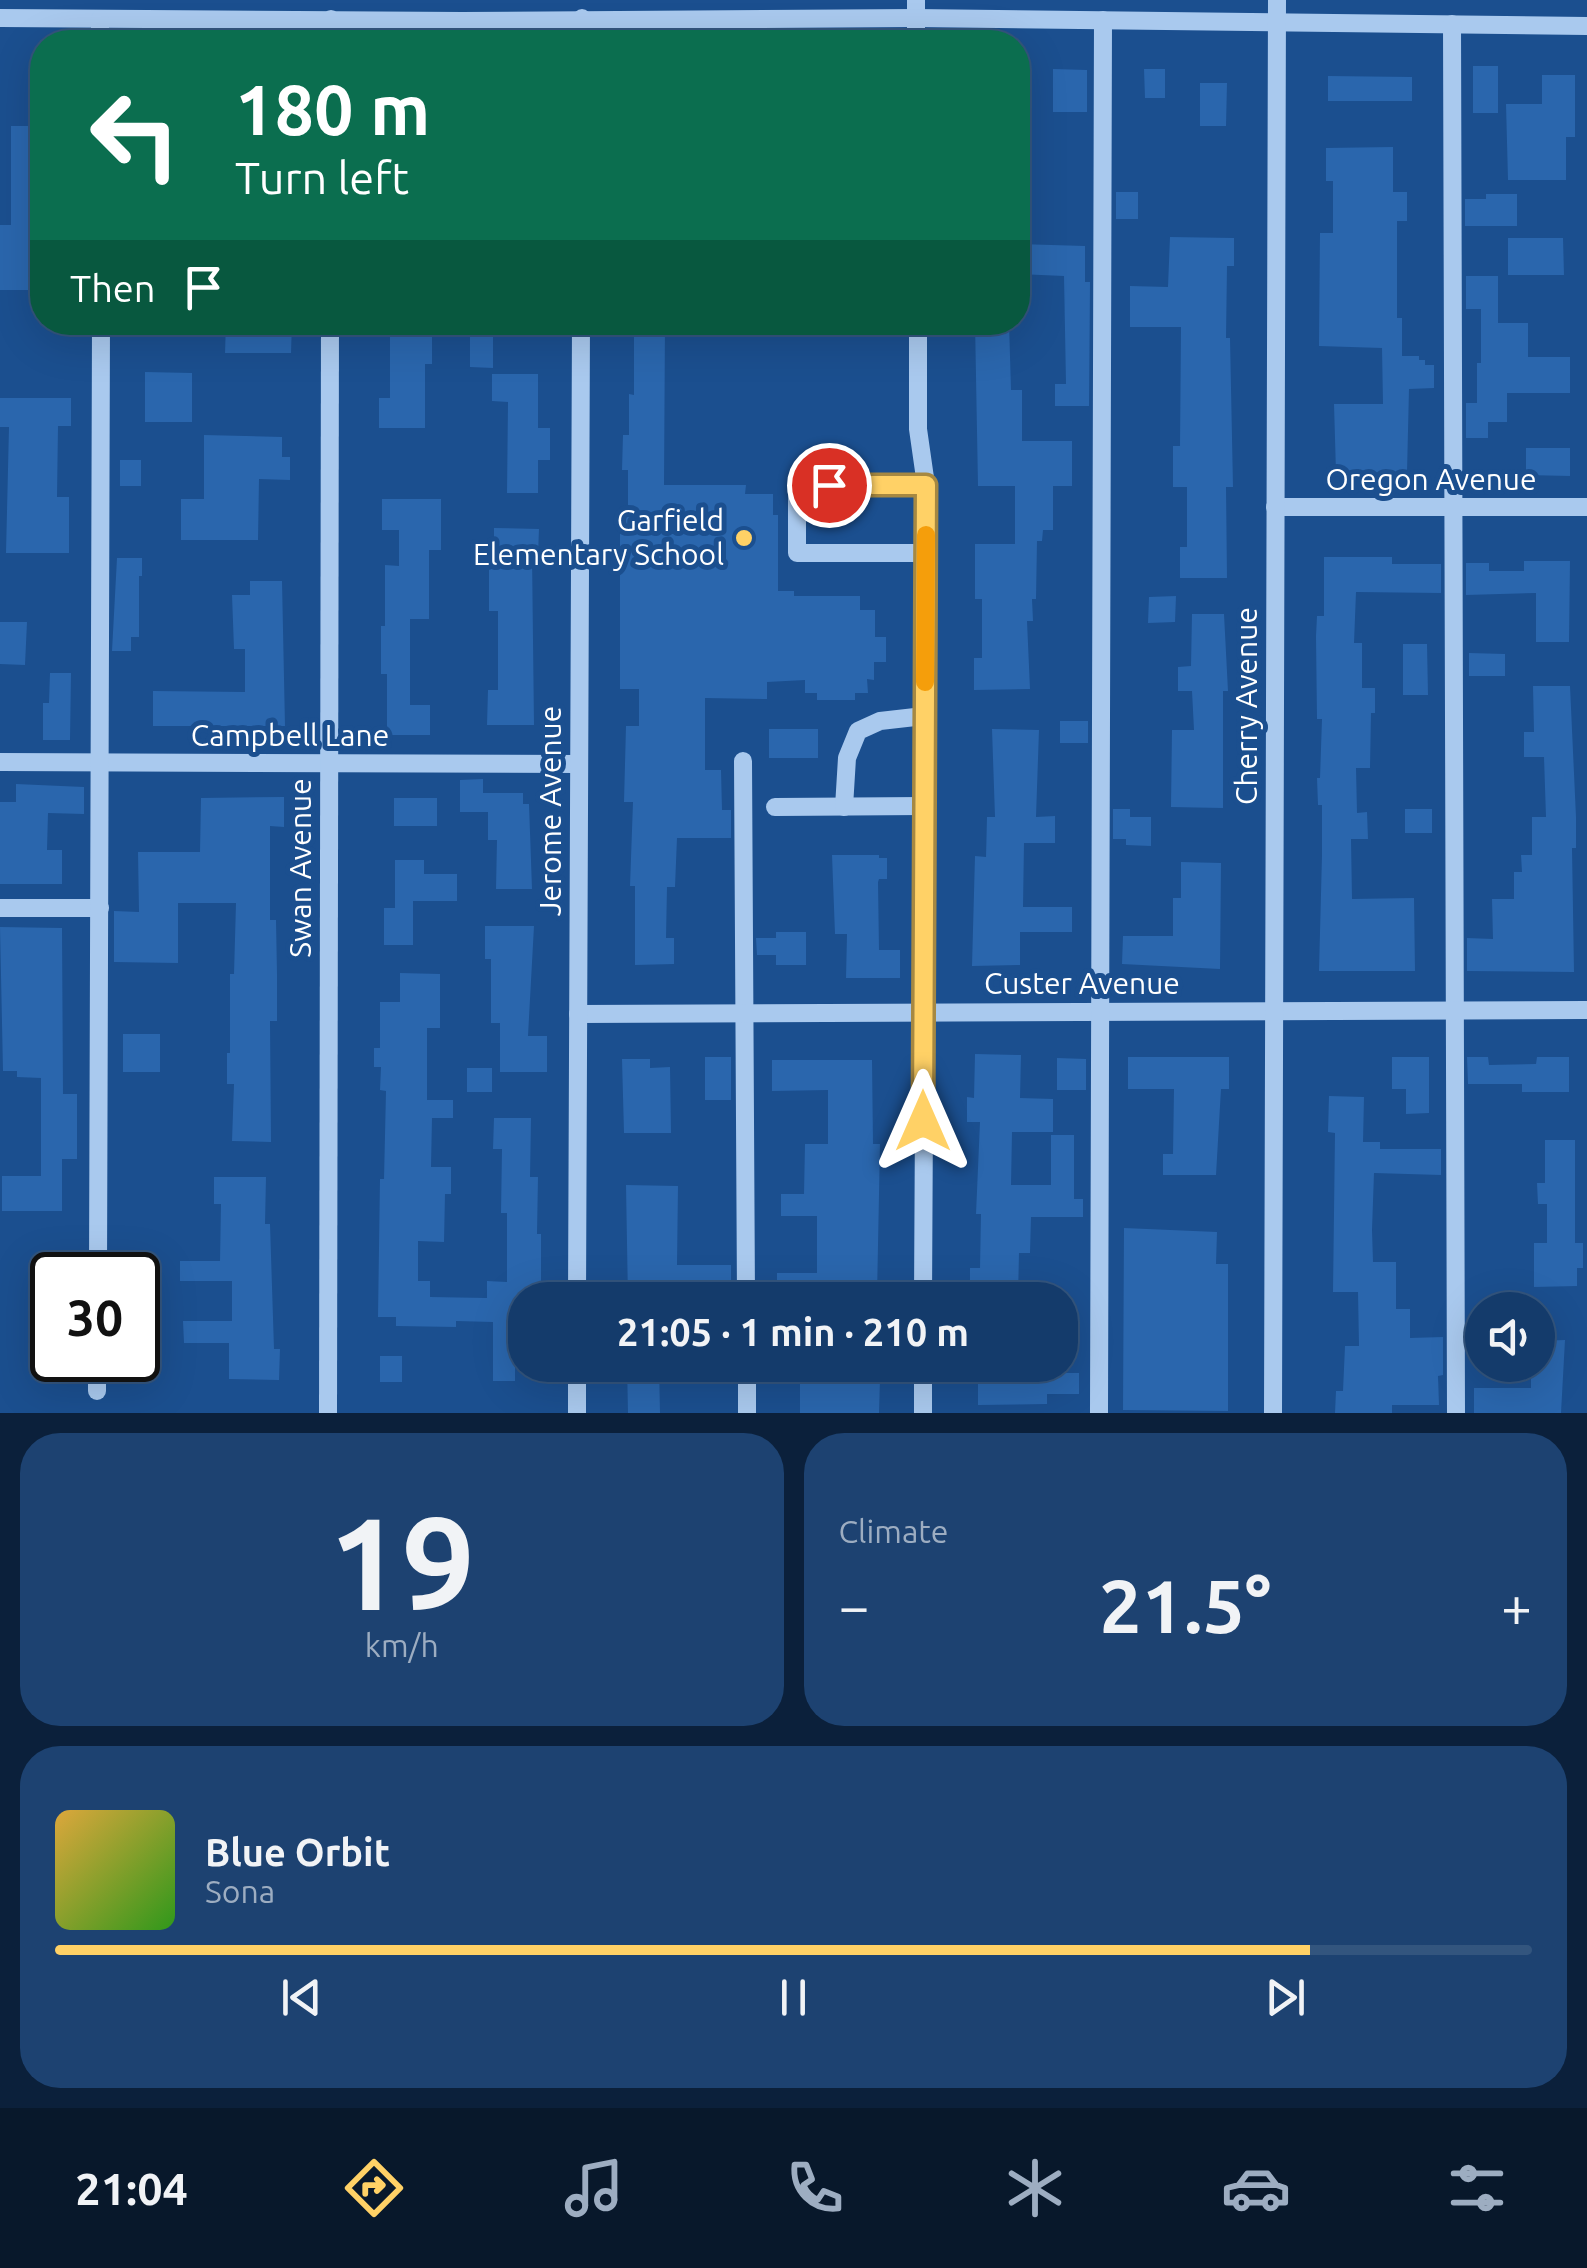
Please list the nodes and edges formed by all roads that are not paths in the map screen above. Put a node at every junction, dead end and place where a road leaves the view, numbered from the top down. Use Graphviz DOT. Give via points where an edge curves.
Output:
graph roads {
  1 [pos="462,0"];
  2 [pos="1276,0"];
  3 [pos="916,9"];
  4 [pos="0,18"];
  5 [pos="582,18"];
  6 [pos="100,19"];
  7 [pos="331,20"];
  8 [pos="1103,20"];
  9 [pos="462,21"];
  10 [pos="1276,22"];
  11 [pos="1452,24"];
  12 [pos="1587,26"];
  13 [pos="100,30"];
  14 [pos="331,30"];
  15 [pos="582,30"];
  16 [pos="101,335"];
  17 [pos="330,335"];
  18 [pos="581,335"];
  19 [pos="918,335"];
  20 [pos="926,485"];
  21 [pos="1275,507"];
  22 [pos="1454,507"];
  23 [pos="1587,507"];
  24 [pos="926,553"];
  25 [pos="924,716"];
  26 [pos="743,761"];
  27 [pos="0,762"];
  28 [pos="102,762"];
  29 [pos="329,764"];
  30 [pos="579,764"];
  31 [pos="924,806"];
  32 [pos="775,807"];
  33 [pos="844,807"];
  34 [pos="0,908"];
  35 [pos="100,908"];
  36 [pos="1455,1010"];
  37 [pos="1587,1010"];
  38 [pos="1274,1011"];
  39 [pos="1100,1012"];
  40 [pos="745,1013"];
  41 [pos="924,1013"];
  42 [pos="578,1014"];
  43 [pos="98,1252"];
  44 [pos="577,1282"];
  45 [pos="746,1282"];
  46 [pos="923,1282"];
  47 [pos="97,1382"];
  48 [pos="577,1382"];
  49 [pos="746,1382"];
  50 [pos="923,1382"];
  51 [pos="97,1390"];
  52 [pos="328,1413"];
  53 [pos="576,1413"];
  54 [pos="747,1413"];
  55 [pos="923,1413"];
  56 [pos="1100,1413"];
  57 [pos="1273,1413"];
  58 [pos="1456,1413"];
  1 -- 9 [label="street"];
  2 -- 10 [label="street, Cherry Avenue"];
  3 -- 5 [label="street"];
  3 -- 8 [label="street"];
  4 -- 6 [label="street"];
  5 -- 9 [label="street"];
  5 -- 15 [label="street"];
  6 -- 7 [label="street"];
  6 -- 13 [label="street"];
  7 -- 9 [label="street"];
  7 -- 14 [label="street"];
  8 -- 10 [label="street"];
  8 -- 39 [label="street"];
  10 -- 11 [label="street"];
  10 -- 21 [label="street, Cherry Avenue"];
  11 -- 12 [label="street"];
  11 -- 22 [label="street"];
  16 -- 28 [label="street"];
  17 -- 29 [label="street, Swan Avenue"];
  18 -- 30 [label="street, Jerome Avenue"];
  19 -- 20 [label="street" via="918,429"];
  20 -- 24 [label="street"];
  20 -- 24 [label="street" via="796,484 796,553"];
  21 -- 22 [label="street, Oregon Avenue"];
  21 -- 38 [label="street, Cherry Avenue"];
  22 -- 23 [label="street, Oregon Avenue"];
  22 -- 36 [label="street"];
  24 -- 25 [label="street"];
  25 -- 31 [label="street"];
  25 -- 33 [label="street" via="880,720 858,731 846,758"];
  26 -- 40 [label="street"];
  27 -- 28 [label="street, Campbell Lane"];
  28 -- 29 [label="street, Campbell Lane"];
  28 -- 35 [label="street"];
  29 -- 30 [label="street, Campbell Lane"];
  29 -- 52 [label="street, Swan Avenue"];
  30 -- 42 [label="street, Jerome Avenue"];
  31 -- 33 [label="street"];
  31 -- 41 [label="street"];
  32 -- 33 [label="street"];
  34 -- 35 [label="street"];
  35 -- 43 [label="street"];
  36 -- 37 [label="street, Custer Avenue"];
  36 -- 38 [label="street, Custer Avenue"];
  36 -- 58 [label="street"];
  38 -- 39 [label="street, Custer Avenue"];
  38 -- 57 [label="street, Cherry Avenue"];
  39 -- 41 [label="street, Custer Avenue"];
  39 -- 56 [label="street"];
  40 -- 41 [label="street, Custer Avenue"];
  40 -- 42 [label="street, Custer Avenue"];
  40 -- 45 [label="street"];
  41 -- 46 [label="street"];
  42 -- 44 [label="street, Jerome Avenue"];
  47 -- 51 [label="street"];
  48 -- 53 [label="street"];
  49 -- 54 [label="street"];
  50 -- 55 [label="street"];
}
